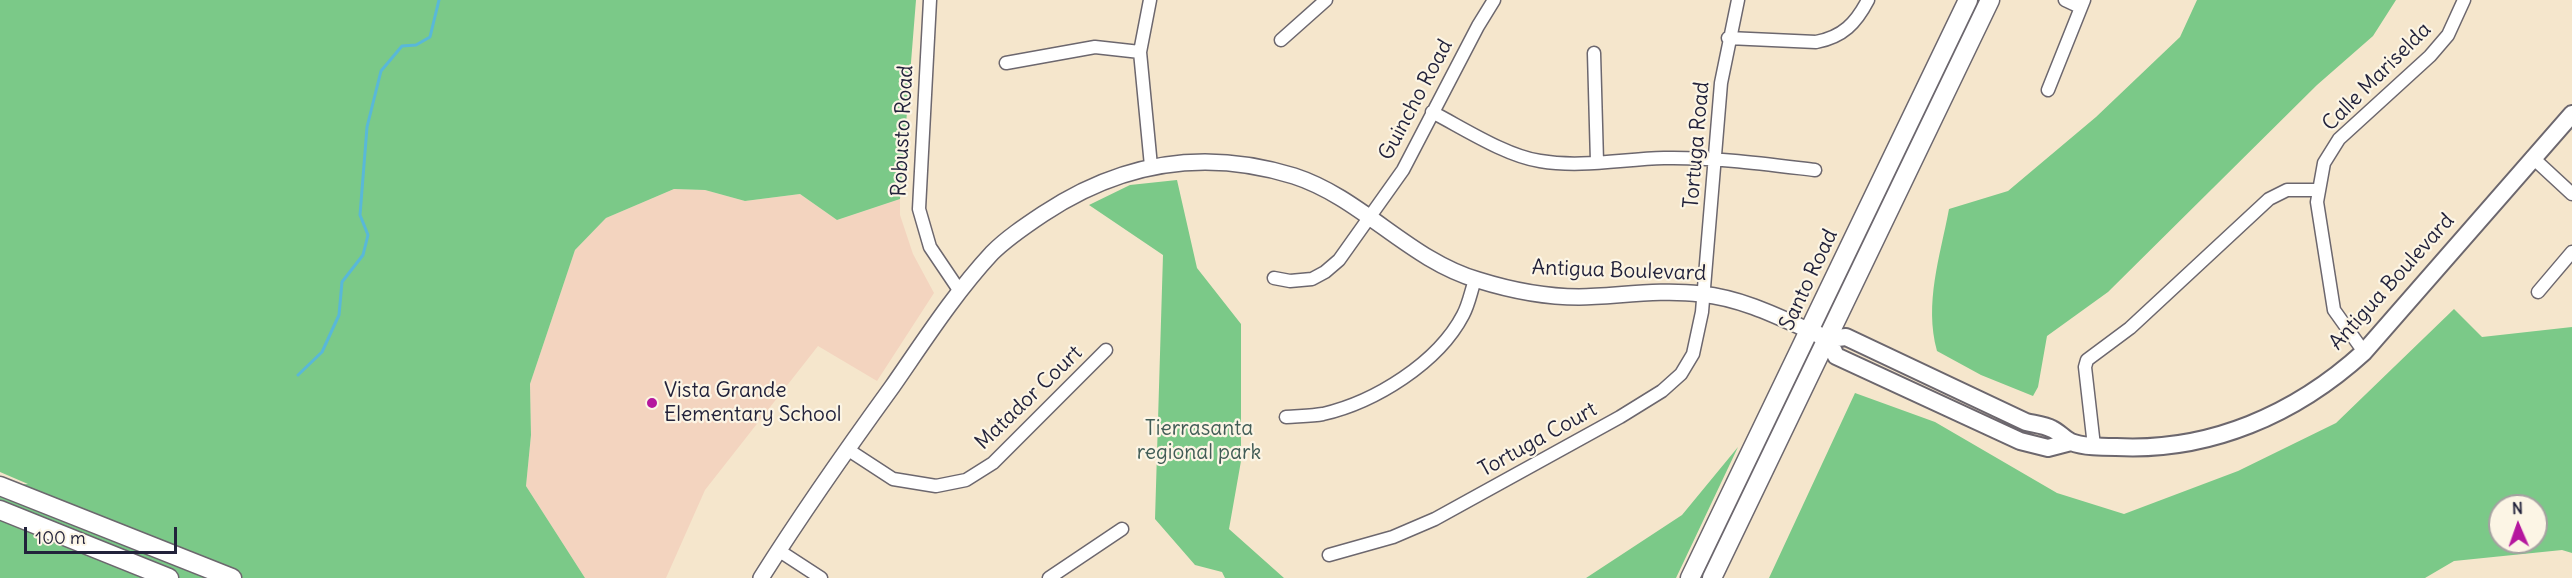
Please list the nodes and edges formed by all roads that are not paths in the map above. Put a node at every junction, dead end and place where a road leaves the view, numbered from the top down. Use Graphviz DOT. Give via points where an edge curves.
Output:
graph roads {
  1 [pos="930,0"];
  2 [pos="1150,0"];
  3 [pos="1326,0"];
  4 [pos="1494,0"];
  5 [pos="1737,0"];
  6 [pos="1868,0"];
  7 [pos="1968,0"];
  8 [pos="1990,0"];
  9 [pos="2065,0"];
  10 [pos="2464,0"];
  11 [pos="2082,4"];
  12 [pos="1728,38"];
  13 [pos="1281,40"];
  14 [pos="1140,52"];
  15 [pos="1594,53"];
  16 [pos="1006,63"];
  17 [pos="2048,90"];
  18 [pos="1432,112"];
  19 [pos="2572,114"];
  20 [pos="2532,157"];
  21 [pos="1715,160"];
  22 [pos="1597,162"];
  23 [pos="1151,166"];
  24 [pos="1815,170"];
  25 [pos="2319,190"];
  26 [pos="2572,194"];
  27 [pos="1368,216"];
  28 [pos="2572,252"];
  29 [pos="1274,278"];
  30 [pos="1475,280"];
  31 [pos="959,290"];
  32 [pos="2538,292"];
  33 [pos="1704,294"];
  34 [pos="1810,331"];
  35 [pos="1828,339"];
  36 [pos="1106,350"];
  37 [pos="2364,352"];
  38 [pos="1286,417"];
  39 [pos="2094,446"];
  40 [pos="847,449"];
  41 [pos="0,486"];
  42 [pos="0,510"];
  43 [pos="1122,530"];
  44 [pos="778,550"];
  45 [pos="1329,555"];
  46 [pos="169,578"];
  47 [pos="232,578"];
  48 [pos="761,578"];
  49 [pos="821,578"];
  50 [pos="1049,578"];
  51 [pos="1690,578"];
  52 [pos="1712,578"];
  1 -- 31 [label="street, Robusto Road" via="919,209 930,247"];
  2 -- 14 [label="street"];
  3 -- 13 [label="street"];
  4 -- 18 [label="street, Guincho Road"];
  5 -- 12 [label="street, Tortuga Road"];
  6 -- 12 [label="street" via="1857,21 1827,40"];
  7 -- 34 [label="main road, Santo Road"];
  8 -- 35 [label="main road, Santo Road"];
  9 -- 11 [label="street"];
  10 -- 25 [label="street, Calle Mariselda" via="2448,35 2430,56 2339,139 2325,164"];
  11 -- 17 [label="street"];
  12 -- 21 [label="street, Tortuga Road"];
  14 -- 16 [label="street" via="1095,47"];
  14 -- 23 [label="street"];
  15 -- 22 [label="street"];
  18 -- 22 [label="street" via="1523,157 1572,164"];
  18 -- 27 [label="street, Guincho Road" via="1403,171"];
  19 -- 20 [label="main road, Antigua Boulevard"];
  20 -- 26 [label="street"];
  20 -- 37 [label="main road, Antigua Boulevard"];
  21 -- 22 [label="street"];
  21 -- 24 [label="street"];
  21 -- 33 [label="street, Tortuga Road"];
  23 -- 27 [label="street, Antigua Boulevard" via="1236,163 1293,176 1323,188"];
  23 -- 31 [label="street, Antigua Boulevard" via="1096,183 1069,197 995,250"];
  25 -- 37 [label="street, Calle Mariselda" via="2317,201 2334,310"];
  25 -- 39 [label="street" via="2287,190 2269,199 2130,327 2087,360"];
  27 -- 29 [label="street, Guincho Road" via="1339,260 1325,272 1312,279"];
  27 -- 30 [label="street, Antigua Boulevard" via="1413,249"];
  28 -- 32 [label="street"];
  30 -- 33 [label="street, Antigua Boulevard" via="1534,294 1575,297"];
  30 -- 38 [label="street" via="1464,314 1446,341 1414,371 1349,406 1322,414"];
  31 -- 40 [label="street, Antigua Boulevard"];
  33 -- 34 [label="street, Antigua Boulevard" via="1757,307"];
  33 -- 45 [label="street, Tortuga Court" via="1693,354 1681,374 1662,391 1435,519 1393,537"];
  34 -- 35 [label="main road, Antigua Boulevard"];
  34 -- 51 [label="main road, Santo Road"];
  35 -- 39 [label="main road, Antigua Boulevard" via="1836,356 2020,441 2048,448 2071,442"];
  35 -- 52 [label="main road, Santo Road"];
  36 -- 40 [label="street, Matador Court" via="993,463 966,480 936,486 893,479"];
  37 -- 39 [label="main road, Antigua Boulevard" via="2305,398 2232,432 2167,446"];
  40 -- 44 [label="street, Antigua Boulevard"];
  41 -- 47 [label="main road"];
  42 -- 46 [label="main road"];
  43 -- 50 [label="street"];
  44 -- 48 [label="street, Antigua Boulevard"];
  44 -- 49 [label="street"];
}
